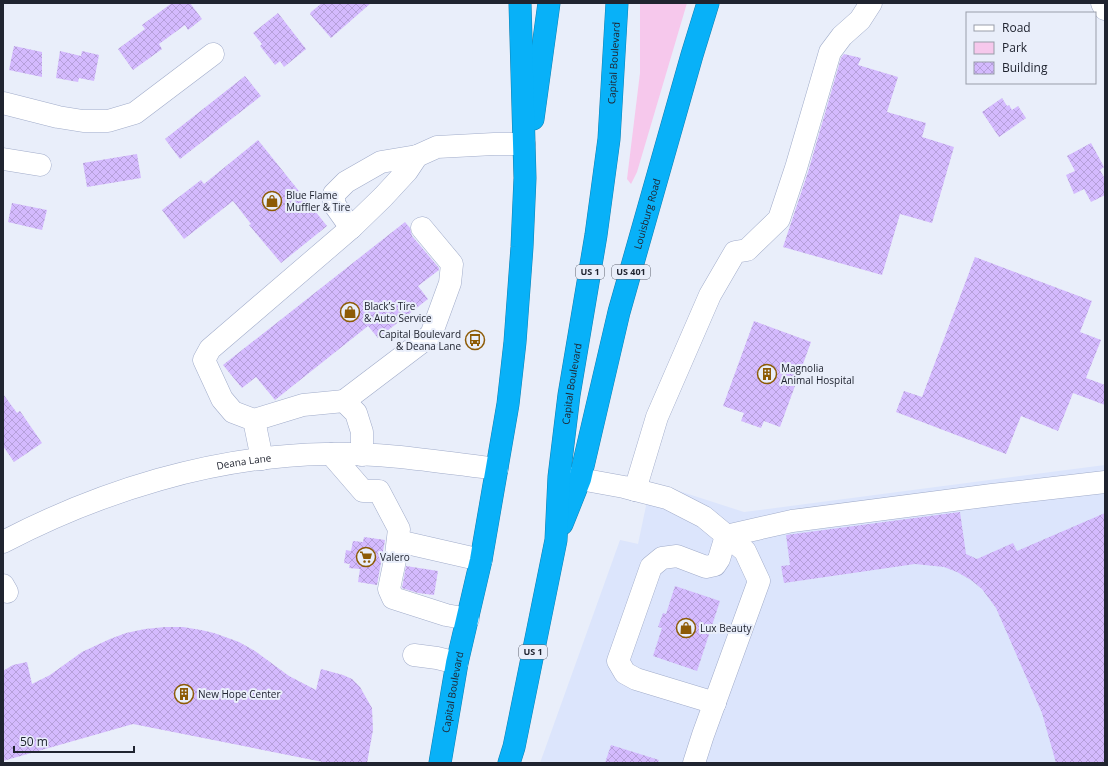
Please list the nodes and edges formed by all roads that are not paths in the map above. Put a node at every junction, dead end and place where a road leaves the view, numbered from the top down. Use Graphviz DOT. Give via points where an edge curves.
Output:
graph roads {
  1 [pos="520,3"];
  2 [pos="549,3"];
  3 [pos="617,3"];
  4 [pos="708,3"];
  5 [pos="872,3"];
  6 [pos="1102,3"];
  7 [pos="1105,9"];
  8 [pos="213,54"];
  9 [pos="3,103"];
  10 [pos="524,144"];
  11 [pos="416,156"];
  12 [pos="3,160"];
  13 [pos="40,165"];
  14 [pos="525,178"];
  15 [pos="352,228"];
  16 [pos="422,228"];
  17 [pos="344,401"];
  18 [pos="254,420"];
  19 [pos="331,454"];
  20 [pos="370,456"];
  21 [pos="262,459"];
  22 [pos="497,469"];
  23 [pos="559,477"];
  24 [pos="580,479"];
  25 [pos="1105,482"];
  26 [pos="635,490"];
  27 [pos="379,491"];
  28 [pos="726,536"];
  29 [pos="556,540"];
  30 [pos="398,541"];
  31 [pos="3,542"];
  32 [pos="481,560"];
  33 [pos="468,619"];
  34 [pos="414,655"];
  35 [pos="457,663"];
  36 [pos="715,703"];
  37 [pos="440,763"];
  38 [pos="509,763"];
  39 [pos="694,763"];
  1 -- 10 [label="highway, Capital Boulevard"];
  2 -- 14 [label="highway"];
  3 -- 23 [label="highway, Capital Boulevard / US 1" via="609,139"];
  4 -- 24 [label="highway, Louisburg Road / US 401" via="619,312"];
  5 -- 26 [label="street" via="830,52 779,219 747,250 734,252 710,295 657,417"];
  6 -- 7 [label="street"];
  8 -- 9 [label="street" via="135,113 108,121 58,117"];
  10 -- 11 [label="street" via="437,147"];
  10 -- 14 [label="highway, Capital Boulevard"];
  11 -- 15 [label="street" via="406,171"];
  11 -- 15 [label="street" via="381,162 346,182 334,194 334,204"];
  12 -- 13 [label="street"];
  14 -- 22 [label="highway, Capital Boulevard" via="515,342"];
  15 -- 18 [label="street" via="210,349 204,360 222,399 233,412"];
  16 -- 17 [label="street" via="452,264 450,283 431,335"];
  17 -- 18 [label="street" via="303,405"];
  17 -- 20 [label="street" via="356,413"];
  18 -- 21 [label="street"];
  19 -- 20 [label="street, Deana Lane"];
  19 -- 21 [label="street, Deana Lane"];
  19 -- 27 [label="street" via="364,491"];
  20 -- 22 [label="street, Deana Lane"];
  20 -- 27 [label="street" via="380,479"];
  21 -- 31 [label="street, Deana Lane" via="185,473 146,484 82,506"];
  22 -- 32 [label="highway, Capital Boulevard"];
  23 -- 24 [label="street"];
  23 -- 29 [label="highway, Capital Boulevard / US 1"];
  24 -- 26 [label="street"];
  24 -- 29 [label="highway, Louisburg Road / US 401"];
  25 -- 28 [label="street" via="792,521"];
  26 -- 28 [label="street" via="667,498 704,517"];
  27 -- 30 [label="street" via="399,529"];
  28 -- 36 [label="street" via="745,551 759,580"];
  28 -- 36 [label="street" via="715,565 706,567 677,556 662,558 651,567 618,661 624,673 636,679"];
  29 -- 38 [label="highway, Capital Boulevard / US 1"];
  30 -- 32 [label="street"];
  30 -- 33 [label="street" via="389,590 393,598"];
  32 -- 33 [label="highway, Capital Boulevard"];
  33 -- 35 [label="highway, Capital Boulevard"];
  34 -- 35 [label="street"];
  35 -- 37 [label="highway, Capital Boulevard"];
  36 -- 39 [label="street"];
}
